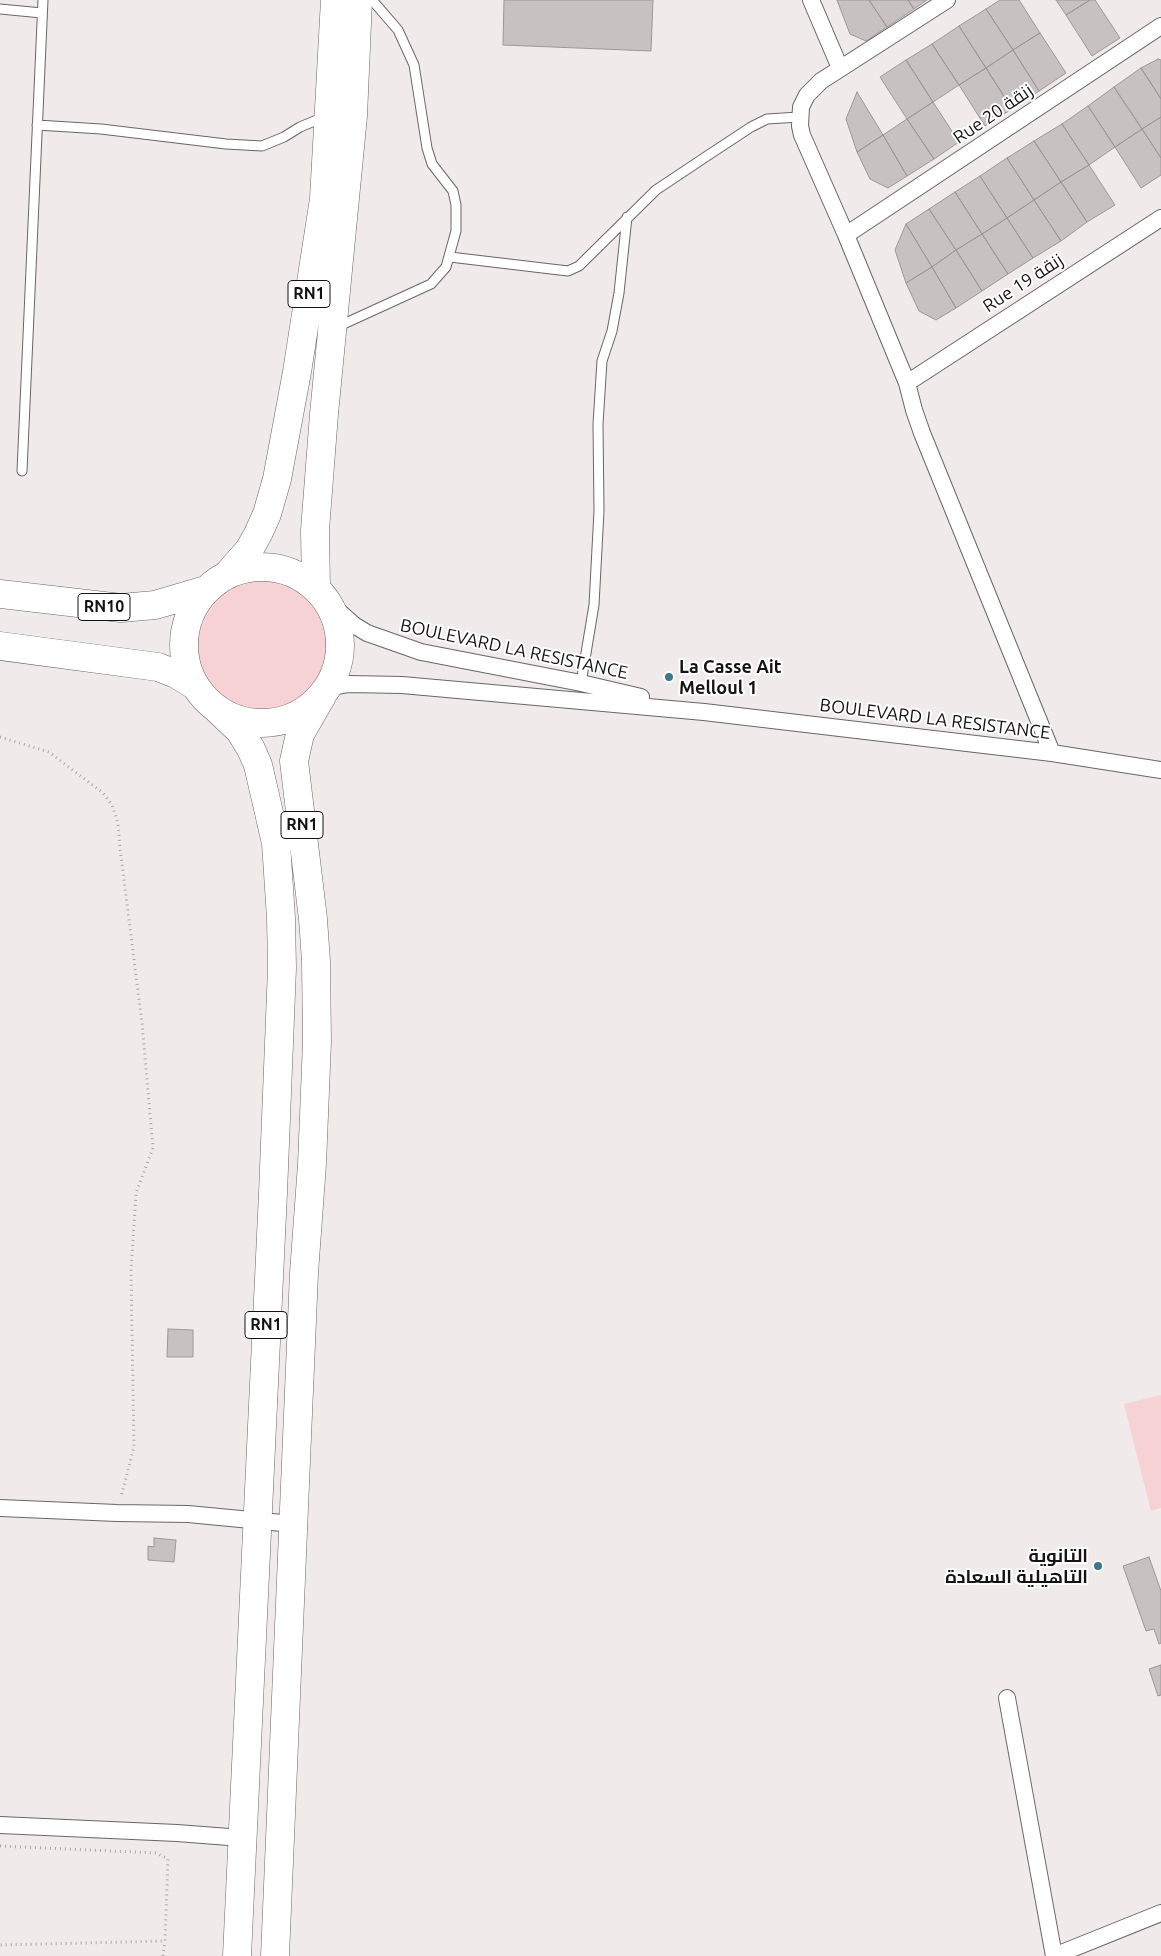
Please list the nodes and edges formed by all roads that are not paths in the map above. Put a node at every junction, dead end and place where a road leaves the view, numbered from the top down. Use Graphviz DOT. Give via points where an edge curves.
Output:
graph roads {
  1 [pos="43,0"];
  2 [pos="335,0"];
  3 [pos="358,0"];
  4 [pos="372,0"];
  5 [pos="811,0"];
  6 [pos="947,0"];
  7 [pos="0,9"];
  8 [pos="42,13"];
  9 [pos="1161,26"];
  10 [pos="840,68"];
  11 [pos="328,116"];
  12 [pos="799,117"];
  13 [pos="37,125"];
  14 [pos="627,217"];
  15 [pos="1161,218"];
  16 [pos="846,235"];
  17 [pos="450,256"];
  18 [pos="332,329"];
  19 [pos="908,382"];
  20 [pos="22,471"];
  21 [pos="228,574"];
  22 [pos="206,590"];
  23 [pos="0,594"];
  24 [pos="322,594"];
  25 [pos="0,646"];
  26 [pos="581,683"];
  27 [pos="194,685"];
  28 [pos="325,692"];
  29 [pos="217,710"];
  30 [pos="704,712"];
  31 [pos="1052,753"];
  32 [pos="1161,770"];
  33 [pos="0,1508"];
  34 [pos="257,1522"];
  35 [pos="293,1524"];
  36 [pos="1007,1698"];
  37 [pos="0,1825"];
  38 [pos="242,1838"];
  39 [pos="1161,1913"];
  40 [pos="237,1956"];
  41 [pos="275,1956"];
  42 [pos="1054,1956"];
  1 -- 8 [label="lane"];
  2 -- 11 [label="highway, RN1"];
  3 -- 18 [label="highway, RN1" via="353,116"];
  4 -- 17 [label="lane" via="398,30 408,49 414,65 432,164 453,190 456,231"];
  5 -- 10 [label="street"];
  6 -- 10 [label="street"];
  7 -- 8 [label="lane"];
  8 -- 13 [label="lane"];
  9 -- 16 [label="street, Rue 20 زنقة"];
  10 -- 12 [label="street" via="807,95"];
  11 -- 13 [label="lane" via="262,146"];
  11 -- 21 [label="highway, RN1" via="324,199 277,479 258,534"];
  12 -- 14 [label="lane" via="768,119 751,127 656,190"];
  12 -- 16 [label="street" via="802,135"];
  13 -- 20 [label="lane"];
  14 -- 17 [label="lane" via="580,266 568,271"];
  14 -- 26 [label="lane" via="619,293 602,362 594,605"];
  15 -- 19 [label="street, Rue 19 زنقة"];
  16 -- 19 [label="street"];
  17 -- 18 [label="lane" via="446,267 431,284"];
  18 -- 24 [label="highway, RN1" via="315,530"];
  19 -- 31 [label="street" via="922,433"];
  21 -- 22 [label="highway, RN1"];
  21 -- 24 [label="highway, RN1" via="248,568 269,567 299,576"];
  22 -- 23 [label="highway, RN10" via="155,605 121,608"];
  22 -- 27 [label="highway, RN1" via="188,618 183,640 185,662"];
  24 -- 26 [label="street, BOULEVARD LA RESISTANCE" via="354,625 391,643 421,652"];
  24 -- 28 [label="highway, RN1" via="336,619 341,639 337,670"];
  25 -- 27 [label="highway" via="158,667"];
  26 -- 30 [label="street, BOULEVARD LA RESISTANCE"];
  27 -- 29 [label="highway, RN1"];
  28 -- 29 [label="highway, RN1" via="300,714 272,723 238,720"];
  28 -- 30 [label="street, BOULEVARD LA RESISTANCE" via="348,684 402,685"];
  28 -- 35 [label="highway, RN1" via="300,734 294,761 313,919 317,1042"];
  29 -- 34 [label="highway, RN1" via="240,731 258,765 276,843 280,887 281,997"];
  30 -- 31 [label="street, BOULEVARD LA RESISTANCE"];
  31 -- 32 [label="street, BOULEVARD LA RESISTANCE"];
  33 -- 34 [label="street" via="188,1514"];
  34 -- 35 [label="street"];
  34 -- 38 [label="highway, RN1"];
  35 -- 41 [label="highway, RN1"];
  36 -- 42 [label="street"];
  37 -- 38 [label="street"];
  38 -- 40 [label="highway, RN1"];
  39 -- 42 [label="street"];
}
